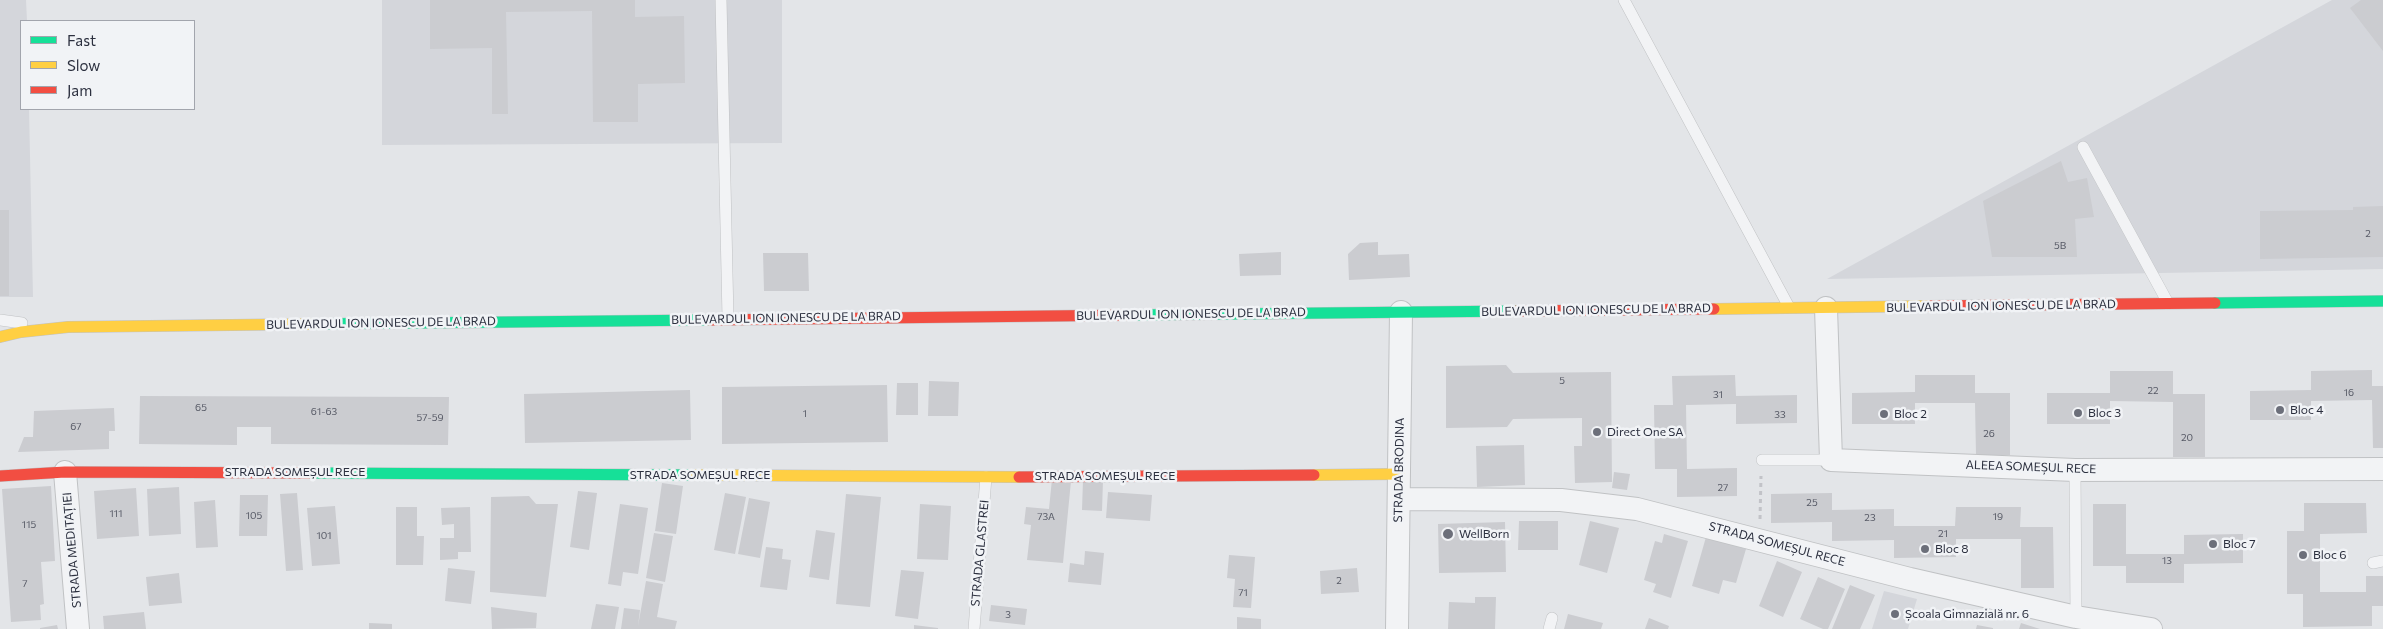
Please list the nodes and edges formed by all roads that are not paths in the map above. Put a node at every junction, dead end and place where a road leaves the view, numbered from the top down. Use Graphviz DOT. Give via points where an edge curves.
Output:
graph roads {
  1 [pos="720,0"];
  2 [pos="1624,0"];
  3 [pos="2083,147"];
  4 [pos="2383,301"];
  5 [pos="2169,304"];
  6 [pos="1789,308"];
  7 [pos="1826,308"];
  8 [pos="1401,312"];
  9 [pos="728,318"];
  10 [pos="0,320"];
  11 [pos="68,327"];
  12 [pos="0,337"];
  13 [pos="1762,460"];
  14 [pos="1831,460"];
  15 [pos="2383,469"];
  16 [pos="2075,470"];
  17 [pos="65,472"];
  18 [pos="1399,474"];
  19 [pos="0,476"];
  20 [pos="986,477"];
  21 [pos="1399,499"];
  22 [pos="2076,617"];
  23 [pos="78,629"];
  24 [pos="974,629"];
  25 [pos="1397,629"];
  26 [pos="2151,629"];
  1 -- 9 [label="lane"];
  2 -- 6 [label="lane"];
  3 -- 5 [label="lane"];
  4 -- 5 [label="main road, BULEVARDUL ION IONESCU DE LA BRAD"];
  5 -- 7 [label="main road, BULEVARDUL ION IONESCU DE LA BRAD"];
  6 -- 7 [label="main road, BULEVARDUL ION IONESCU DE LA BRAD"];
  6 -- 8 [label="main road, BULEVARDUL ION IONESCU DE LA BRAD"];
  7 -- 14 [label="street"];
  8 -- 9 [label="main road, BULEVARDUL ION IONESCU DE LA BRAD"];
  8 -- 18 [label="street, STRADA BRODINA"];
  9 -- 11 [label="main road, BULEVARDUL ION IONESCU DE LA BRAD"];
  10 -- 11 [label="lane"];
  11 -- 12 [label="main road, BULEVARDUL ION IONESCU DE LA BRAD"];
  13 -- 14 [label="lane"];
  14 -- 16 [label="street, ALEEA SOMEȘUL RECE"];
  15 -- 16 [label="street, ALEEA SOMEȘUL RECE"];
  16 -- 22 [label="lane"];
  17 -- 19 [label="main road, STRADA SOMEȘUL RECE"];
  17 -- 20 [label="main road, STRADA SOMEȘUL RECE"];
  17 -- 23 [label="street, STRADA MEDITAȚIEI"];
  18 -- 20 [label="main road, STRADA SOMEȘUL RECE"];
  18 -- 21 [label="street, STRADA BRODINA"];
  20 -- 24 [label="lane, STRADA GLASTREI"];
  21 -- 22 [label="street, STRADA SOMEȘUL RECE" via="1605,503"];
  21 -- 25 [label="street, STRADA BRODINA"];
  22 -- 26 [label="street, STRADA SOMEȘUL RECE"];
}
